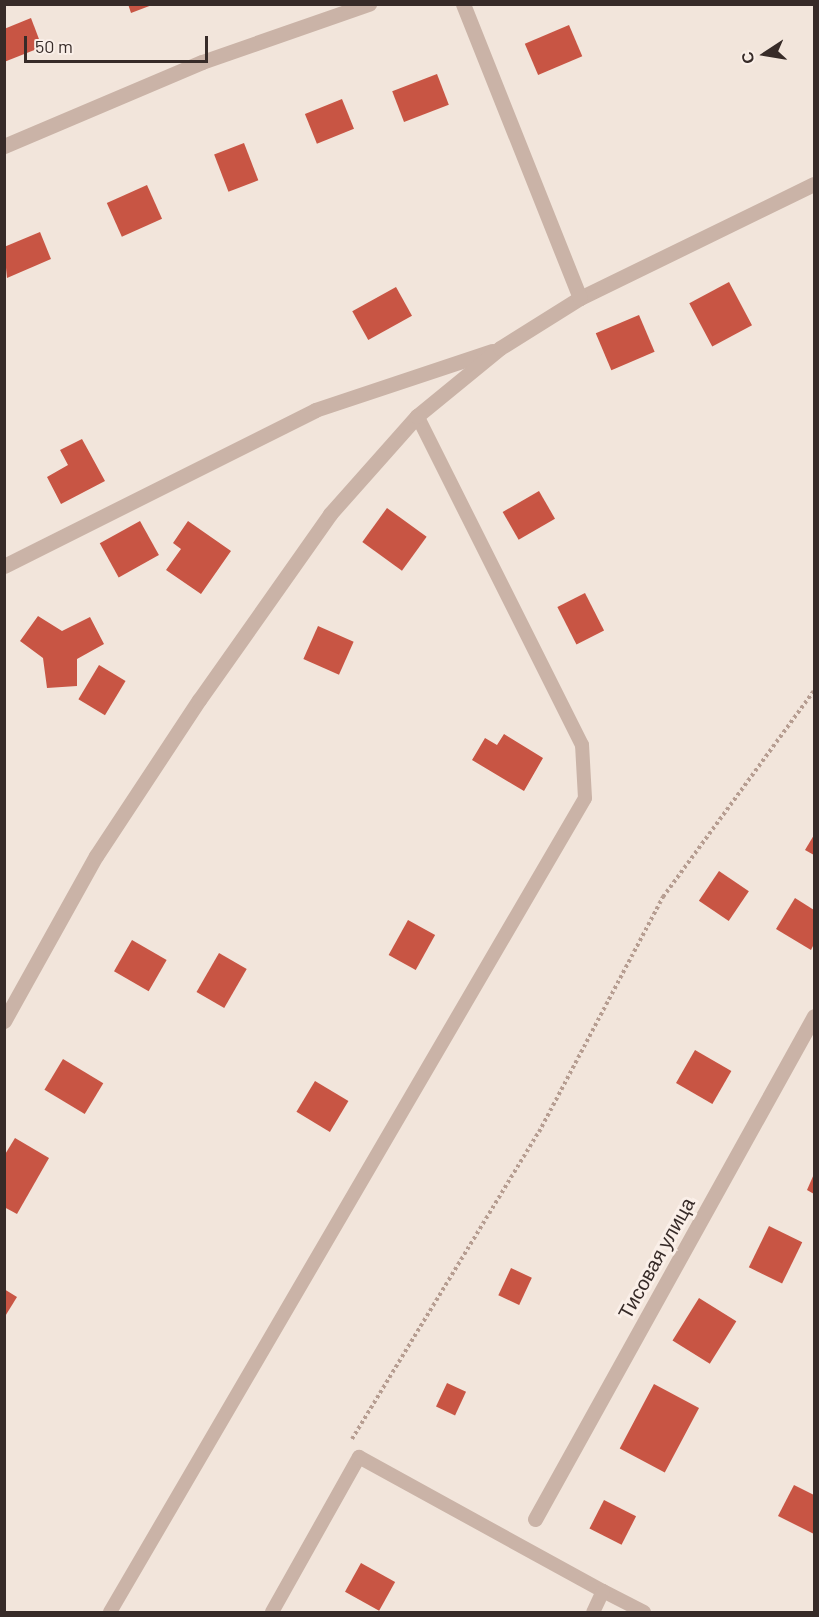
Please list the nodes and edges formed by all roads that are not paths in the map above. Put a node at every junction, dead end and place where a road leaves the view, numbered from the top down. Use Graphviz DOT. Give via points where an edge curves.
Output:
graph roads {
  1 [pos="369,4"];
  2 [pos="463,4"];
  3 [pos="4,146"];
  4 [pos="814,184"];
  5 [pos="580,298"];
  6 [pos="500,348"];
  7 [pos="417,416"];
  8 [pos="4,566"];
  9 [pos="814,1016"];
  10 [pos="4,1021"];
  11 [pos="535,1520"];
  12 [pos="603,1591"];
  13 [pos="110,1612"];
  14 [pos="272,1612"];
  15 [pos="592,1612"];
  16 [pos="644,1612"];
  1 -- 3 [label="street" via="202,62"];
  2 -- 5 [label="street"];
  4 -- 5 [label="street"];
  5 -- 6 [label="street"];
  6 -- 7 [label="street"];
  6 -- 8 [label="street" via="315,410"];
  7 -- 10 [label="street" via="330,514 199,700 96,856"];
  7 -- 13 [label="lane" via="582,745 585,798"];
  9 -- 11 [label="street, Тисовая улица"];
  12 -- 14 [label="lane" via="359,1457"];
  12 -- 15 [label="lane"];
  12 -- 16 [label="lane"];
}
